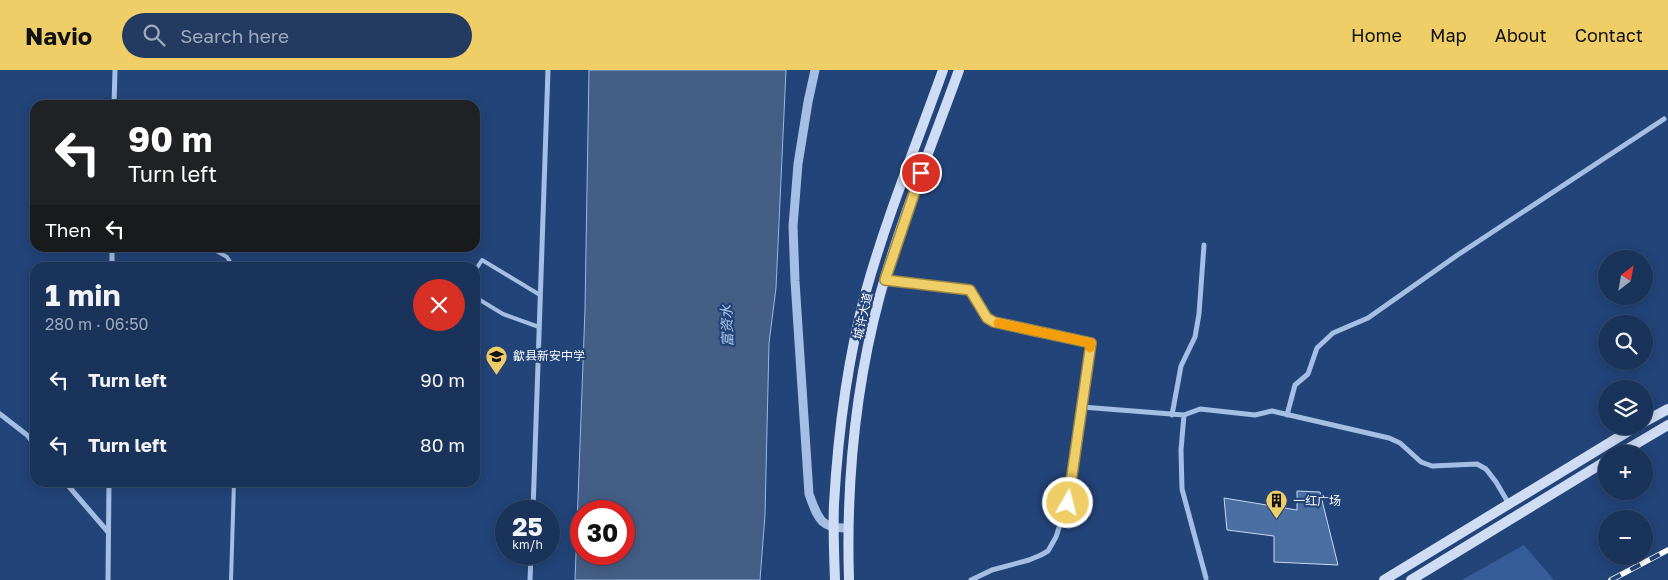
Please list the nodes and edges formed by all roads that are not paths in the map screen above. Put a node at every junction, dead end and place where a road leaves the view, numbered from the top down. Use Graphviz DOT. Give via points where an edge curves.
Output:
graph roads {
  1 [pos="115,70"];
  2 [pos="548,70"];
  3 [pos="815,70"];
  4 [pos="944,70"];
  5 [pos="958,70"];
  6 [pos="114,100"];
  7 [pos="1664,119"];
  8 [pos="1204,245"];
  9 [pos="218,252"];
  10 [pos="230,262"];
  11 [pos="480,263"];
  12 [pos="885,280"];
  13 [pos="540,295"];
  14 [pos="480,300"];
  15 [pos="539,327"];
  16 [pos="1082,407"];
  17 [pos="1668,409"];
  18 [pos="0,414"];
  19 [pos="1172,414"];
  20 [pos="1184,415"];
  21 [pos="1287,415"];
  22 [pos="1653,417"];
  23 [pos="1668,425"];
  24 [pos="1622,435"];
  25 [pos="30,439"];
  26 [pos="1634,445"];
  27 [pos="1598,466"];
  28 [pos="69,487"];
  29 [pos="109,487"];
  30 [pos="234,487"];
  31 [pos="533,500"];
  32 [pos="1509,504"];
  33 [pos="834,528"];
  34 [pos="848,528"];
  35 [pos="108,532"];
  36 [pos="531,565"];
  37 [pos="1206,578"];
  38 [pos="108,580"];
  39 [pos="231,580"];
  40 [pos="530,580"];
  41 [pos="834,580"];
  42 [pos="849,580"];
  43 [pos="971,580"];
  44 [pos="1384,580"];
  45 [pos="1411,580"];
  1 -- 6 [label="street"];
  2 -- 13 [label="street"];
  3 -- 33 [label="street" via="798,164 793,253 809,494 819,519"];
  4 -- 33 [label="main road, 城许大道" via="883,238 859,320 840,429"];
  5 -- 12 [label="main road, 城许大道"];
  7 -- 21 [label="street" via="1368,318 1333,333 1317,348 1308,374 1295,385"];
  8 -- 19 [label="street" via="1195,336 1181,366"];
  9 -- 10 [label="lane"];
  11 -- 13 [label="lane" via="482,260"];
  12 -- 16 [label="street" via="970,290 987,318 994,322 1091,343"];
  12 -- 34 [label="main road, 城许大道" via="859,395 850,469"];
  13 -- 15 [label="street"];
  14 -- 15 [label="lane" via="503,314"];
  15 -- 31 [label="street"];
  16 -- 19 [label="street"];
  16 -- 43 [label="street" via="1068,503 1048,551"];
  17 -- 22 [label="main road"];
  18 -- 25 [label="street"];
  19 -- 20 [label="street"];
  20 -- 21 [label="street" via="1200,409 1255,416 1272,412"];
  20 -- 37 [label="street" via="1182,489"];
  21 -- 32 [label="street" via="1389,438 1400,443 1421,462 1432,466 1477,464 1486,469"];
  23 -- 26 [label="main road"];
  24 -- 32 [label="main road"];
  27 -- 45 [label="main road"];
  28 -- 35 [label="street"];
  29 -- 35 [label="street"];
  30 -- 39 [label="lane"];
  32 -- 44 [label="main road"];
  33 -- 34 [label="street"];
  33 -- 41 [label="main road, 城许大道"];
  34 -- 42 [label="main road, 城许大道"];
  35 -- 38 [label="street"];
  36 -- 40 [label="street"];
}
